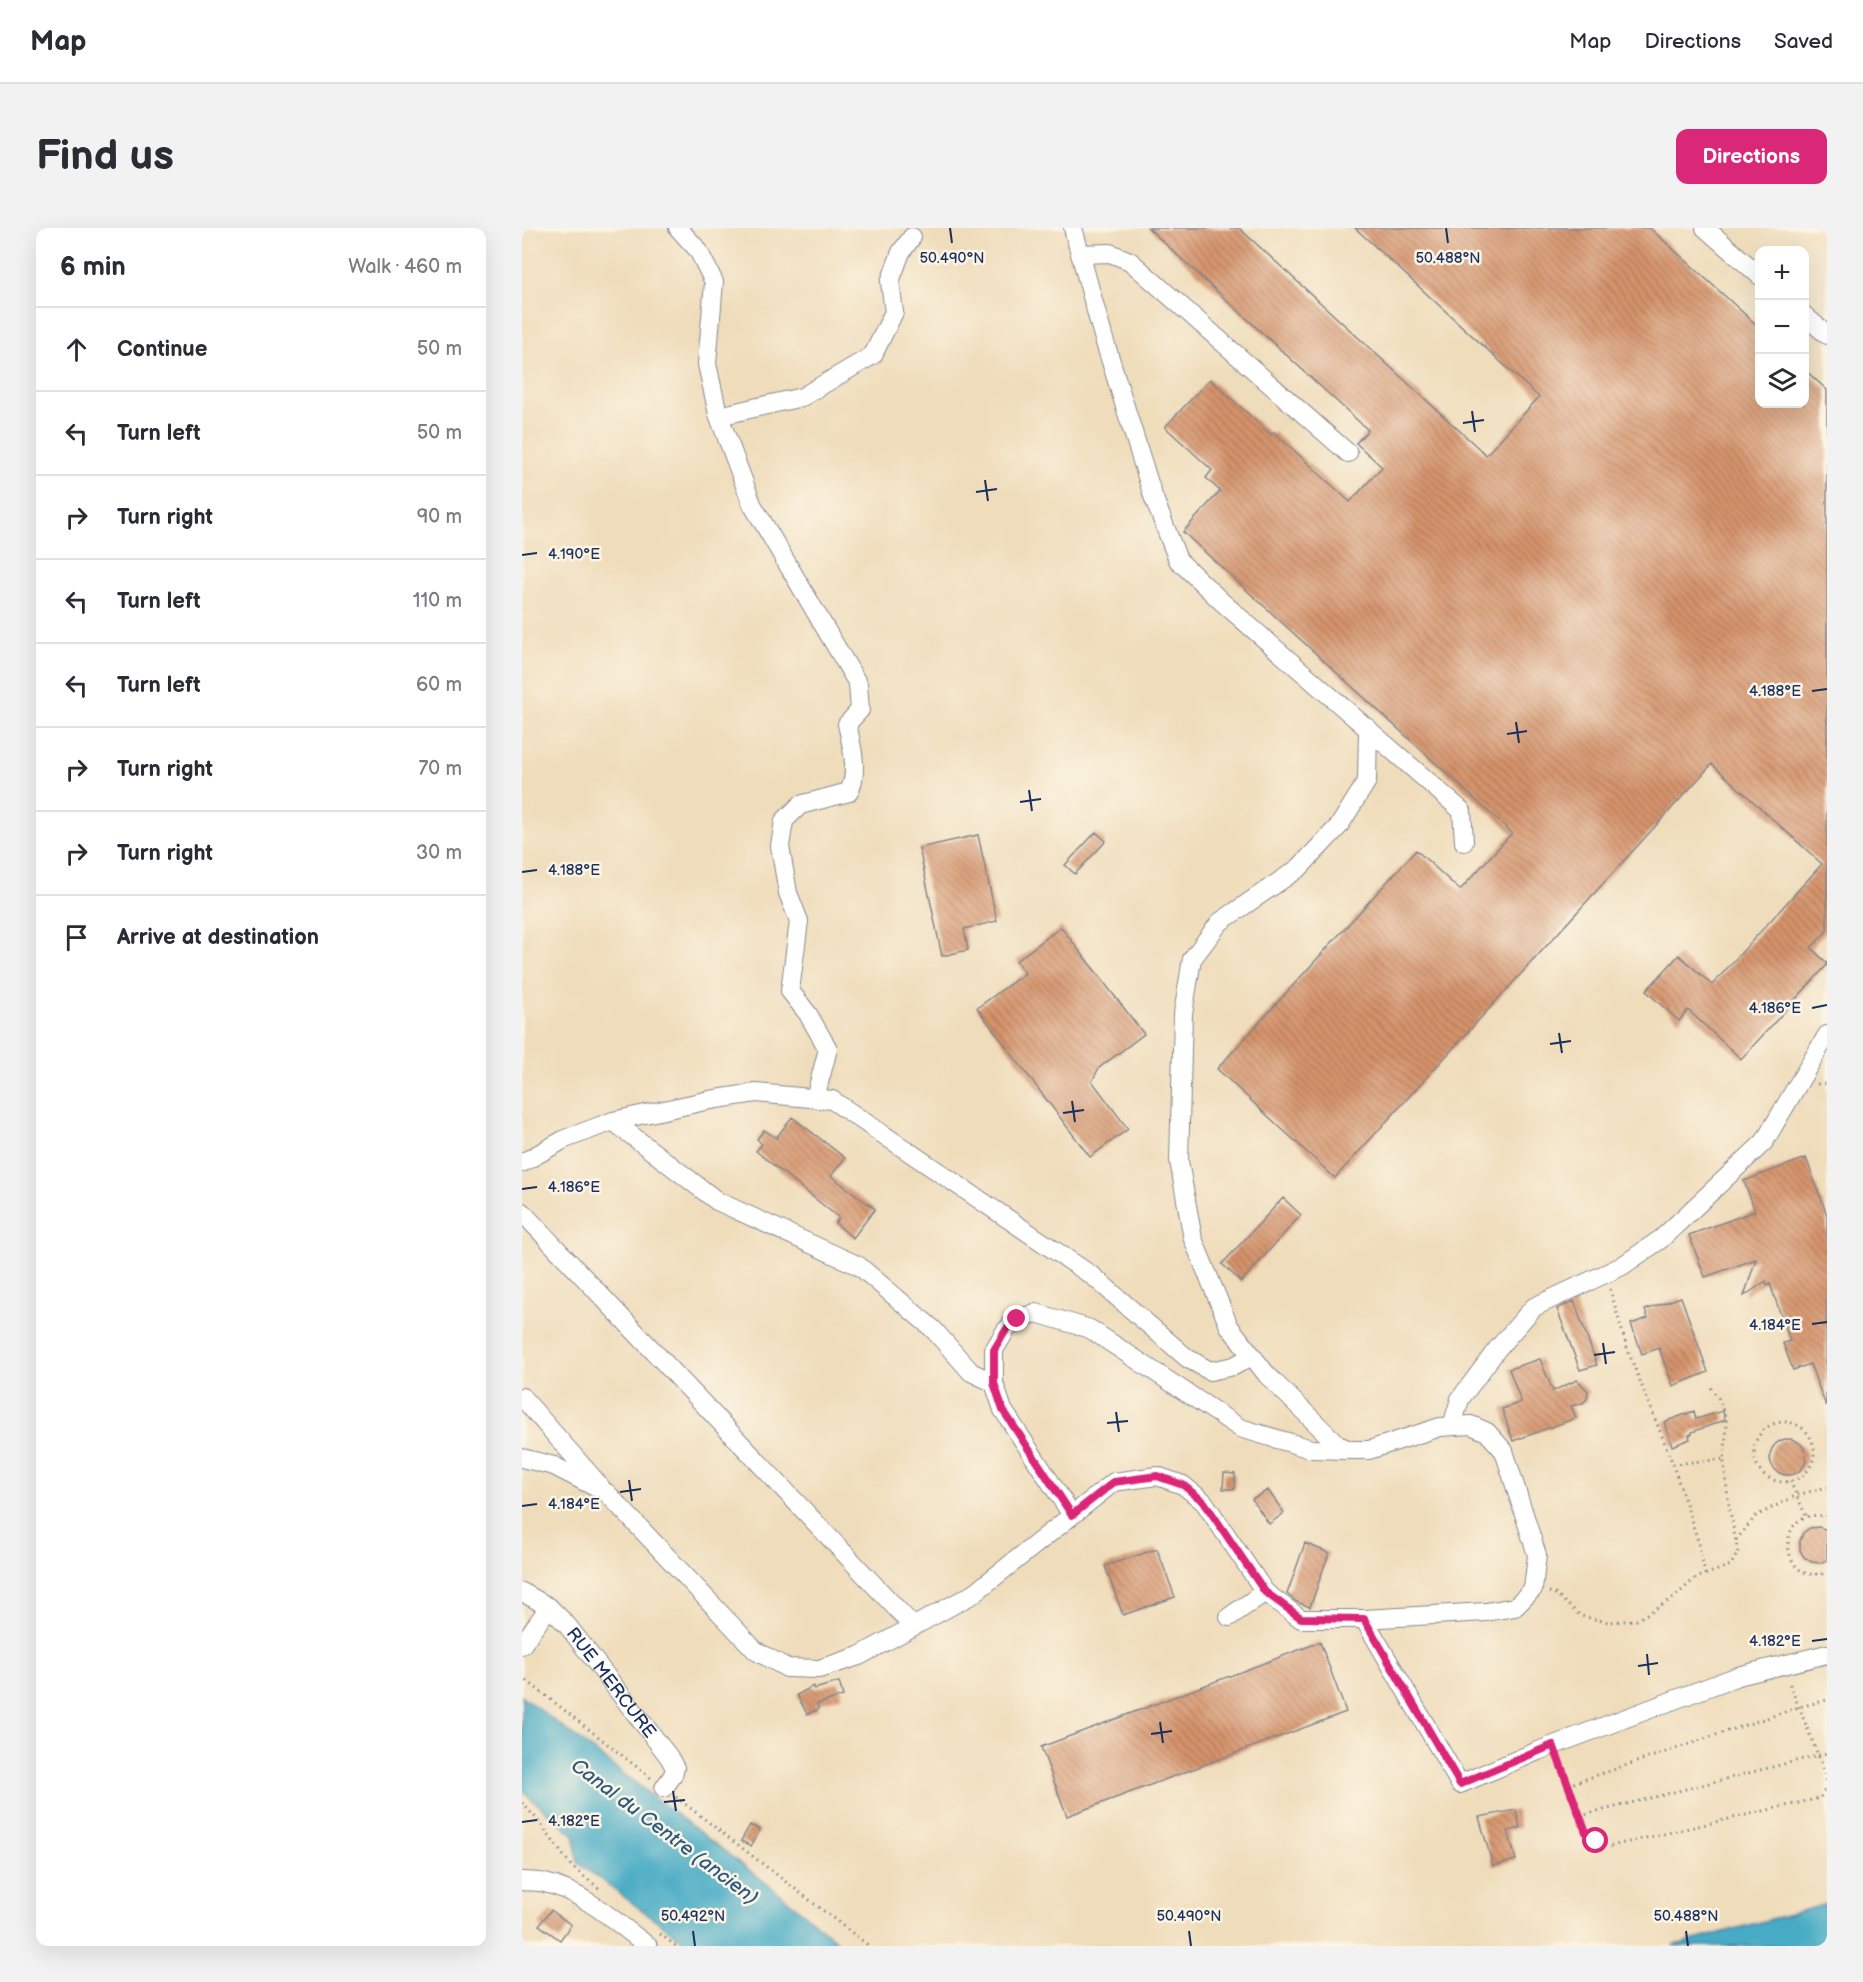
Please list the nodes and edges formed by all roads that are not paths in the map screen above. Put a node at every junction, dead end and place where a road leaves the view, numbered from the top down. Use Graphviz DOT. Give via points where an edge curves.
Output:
graph roads {
  1 [pos="678,228"];
  2 [pos="1073,228"];
  3 [pos="1705,228"];
  4 [pos="912,237"];
  5 [pos="1080,254"];
  6 [pos="1755,272"];
  7 [pos="1809,319"];
  8 [pos="1827,335"];
  9 [pos="719,416"];
  10 [pos="1348,453"];
  11 [pos="1368,728"];
  12 [pos="1464,842"];
  13 [pos="1827,1035"];
  14 [pos="814,1098"];
  15 [pos="614,1121"];
  16 [pos="522,1163"];
  17 [pos="522,1212"];
  18 [pos="1252,1356"];
  19 [pos="994,1383"];
  20 [pos="522,1397"];
  21 [pos="1452,1426"];
  22 [pos="1350,1450"];
  23 [pos="522,1458"];
  24 [pos="607,1493"];
  25 [pos="1072,1515"];
  26 [pos="522,1592"];
  27 [pos="1265,1592"];
  28 [pos="549,1607"];
  29 [pos="1229,1617"];
  30 [pos="1364,1619"];
  31 [pos="913,1626"];
  32 [pos="525,1642"];
  33 [pos="1827,1654"];
  34 [pos="664,1788"];
  35 [pos="522,1881"];
  36 [pos="653,1939"];
  1 -- 9 [label="street" via="698,250 714,282 707,364"];
  2 -- 5 [label="street"];
  3 -- 6 [label="street"];
  4 -- 9 [label="street" via="901,252 890,282 894,312 873,355 802,397"];
  5 -- 10 [label="street" via="1110,253 1130,261"];
  5 -- 11 [label="street" via="1153,495 1178,560"];
  7 -- 8 [label="street"];
  9 -- 14 [label="street" via="752,504 858,684 860,710 847,724 855,780 849,792 800,805 784,821 780,846 788,893 799,921 790,991 828,1049"];
  11 -- 12 [label="street" via="1462,811"];
  11 -- 18 [label="street" via="1367,781 1339,826 1299,868 1220,922 1192,959 1183,1014 1179,1161 1193,1239 1229,1326"];
  13 -- 21 [label="street" via="1764,1142 1661,1239 1622,1266 1534,1307 1460,1400"];
  14 -- 15 [label="street" via="756,1093"];
  14 -- 18 [label="street" via="832,1100 1094,1277 1187,1358 1210,1371 1234,1366"];
  15 -- 16 [label="street" via="565,1139"];
  15 -- 19 [label="street" via="717,1201 860,1266 933,1329 971,1372"];
  17 -- 31 [label="street"];
  18 -- 22 [label="street" via="1338,1445"];
  19 -- 22 [label="street" via="994,1350 1017,1319 1036,1313 1090,1329 1240,1428 1311,1449"];
  19 -- 25 [label="street" via="1003,1410"];
  20 -- 24 [label="street"];
  21 -- 22 [label="street" via="1369,1450"];
  21 -- 30 [label="street" via="1472,1425 1486,1432 1504,1451 1537,1555 1533,1589 1515,1607 1506,1609"];
  23 -- 24 [label="street" via="554,1466"];
  24 -- 31 [label="street" via="756,1651 787,1668 819,1669 859,1656"];
  25 -- 27 [label="street" via="1114,1482 1157,1476 1183,1485 1204,1502"];
  25 -- 31 [label="street" via="973,1594"];
  26 -- 28 [label="street, RUE MERCURE"];
  27 -- 29 [label="street"];
  27 -- 30 [label="street" via="1301,1618"];
  28 -- 32 [label="street"];
  28 -- 34 [label="street, RUE MERCURE" via="669,1757 675,1767"];
  30 -- 33 [label="street" via="1460,1784 1738,1676"];
  35 -- 36 [label="street" via="562,1888"];
}
